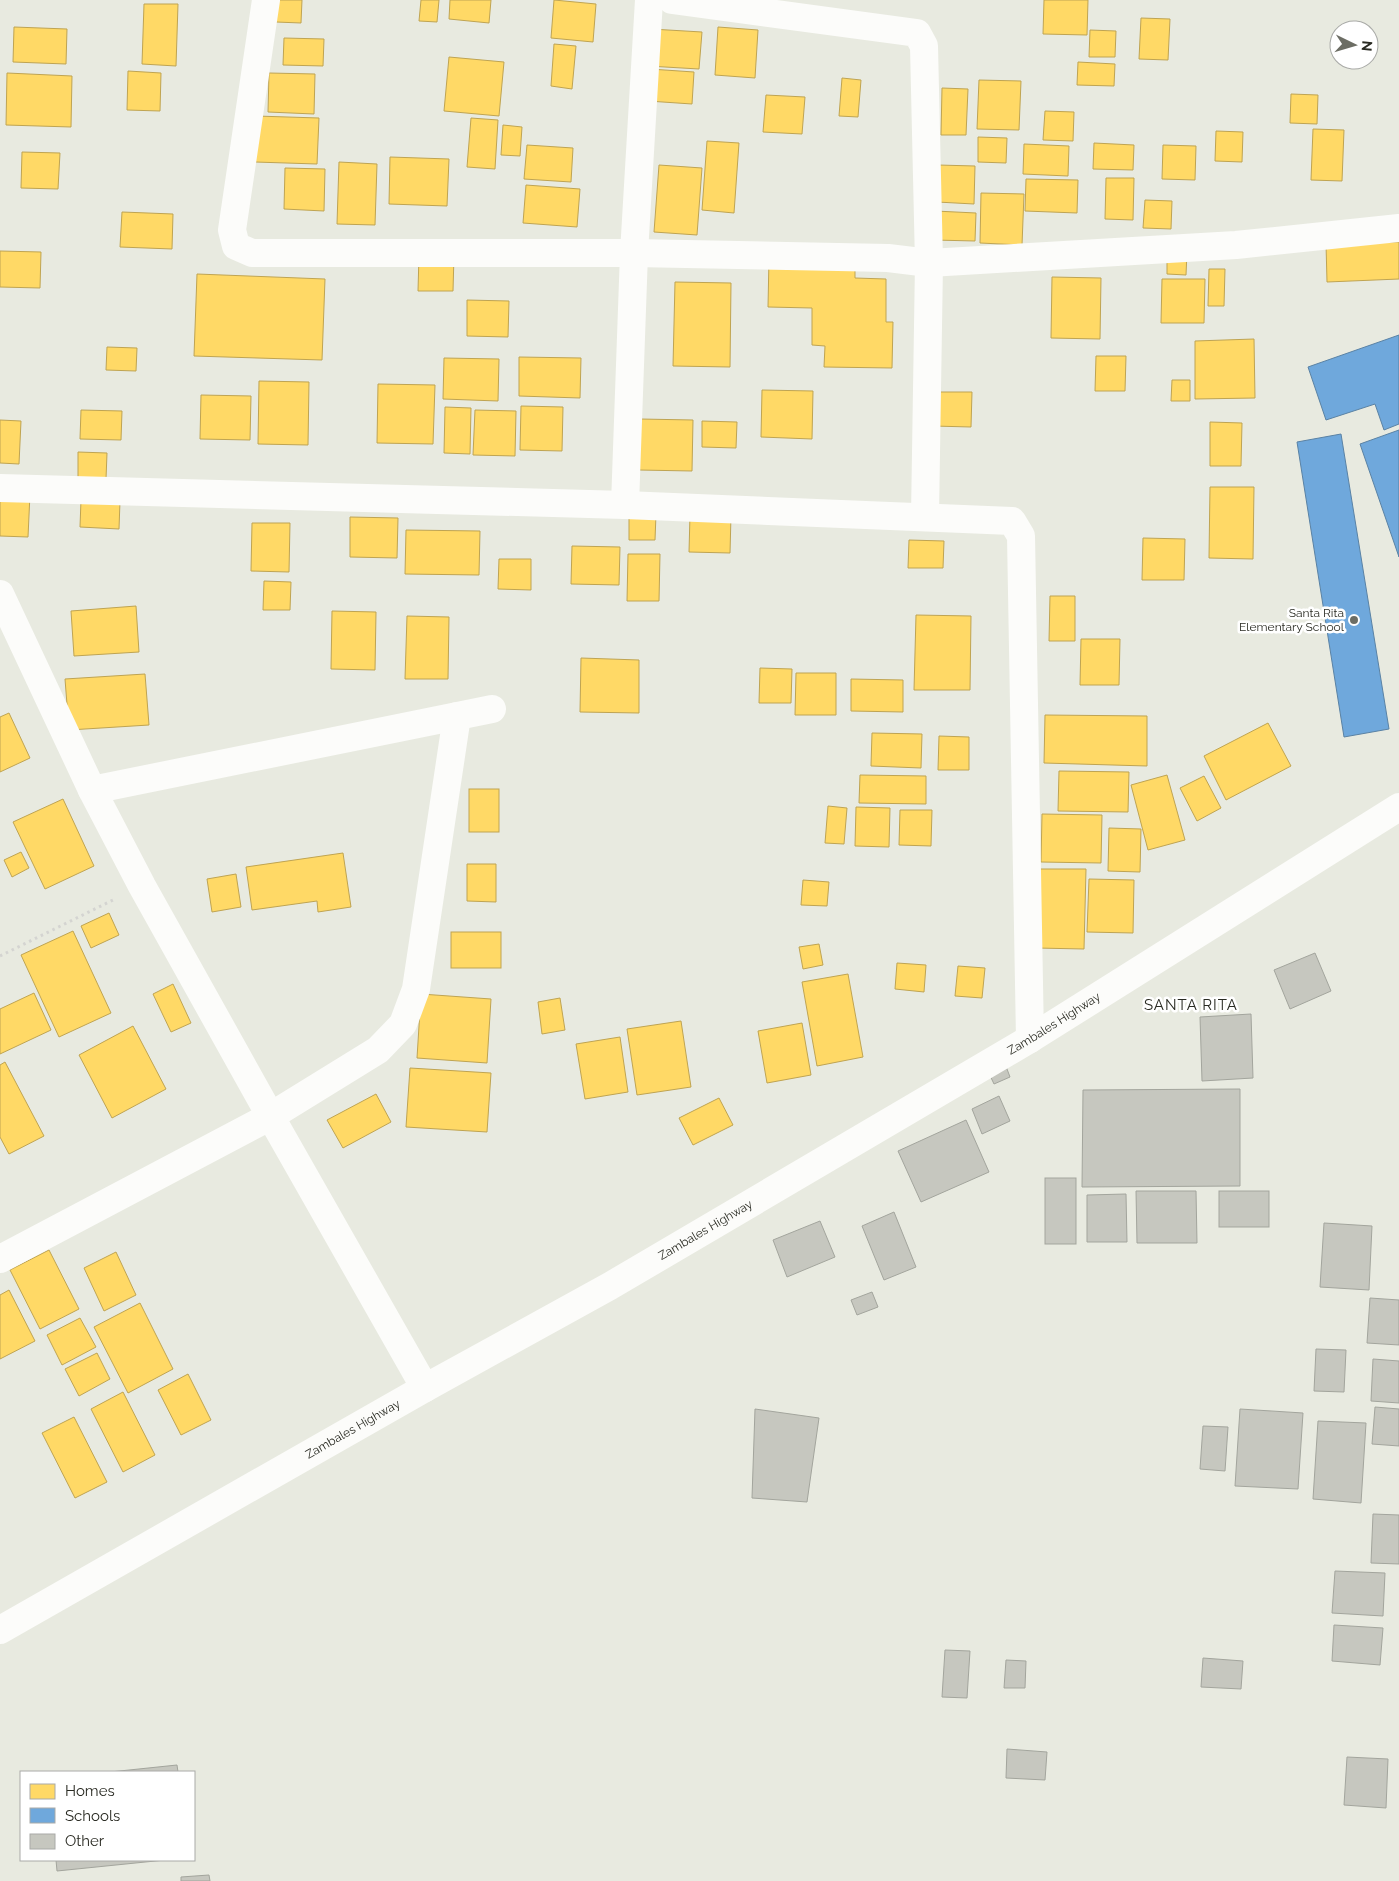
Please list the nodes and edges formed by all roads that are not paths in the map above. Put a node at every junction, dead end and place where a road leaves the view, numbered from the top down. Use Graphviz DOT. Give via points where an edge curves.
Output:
graph roads {
  1 [pos="266,0"];
  2 [pos="649,0"];
  3 [pos="672,0"];
  4 [pos="1399,228"];
  5 [pos="634,253"];
  6 [pos="929,263"];
  7 [pos="0,488"];
  8 [pos="625,505"];
  9 [pos="925,517"];
  10 [pos="0,594"];
  11 [pos="492,709"];
  12 [pos="457,716"];
  13 [pos="92,790"];
  14 [pos="1399,807"];
  15 [pos="1030,1039"];
  16 [pos="271,1116"];
  17 [pos="0,1259"];
  18 [pos="426,1388"];
  19 [pos="0,1630"];
  1 -- 5 [label="street" via="232,230 236,246 252,253"];
  2 -- 5 [label="street"];
  3 -- 6 [label="street" via="917,32 924,46"];
  4 -- 6 [label="street" via="1236,245"];
  5 -- 6 [label="street" via="888,258"];
  5 -- 8 [label="street"];
  6 -- 9 [label="street"];
  7 -- 8 [label="street"];
  8 -- 9 [label="street"];
  9 -- 15 [label="street" via="1012,521 1021,536"];
  10 -- 13 [label="street"];
  11 -- 12 [label="street"];
  12 -- 13 [label="street"];
  12 -- 16 [label="street" via="416,989 403,1024 378,1050"];
  13 -- 16 [label="street"];
  14 -- 15 [label="street, Zambales Highway"];
  15 -- 18 [label="street, Zambales Highway" via="610,1286"];
  16 -- 17 [label="street"];
  16 -- 18 [label="street"];
  18 -- 19 [label="street, Zambales Highway"];
}
